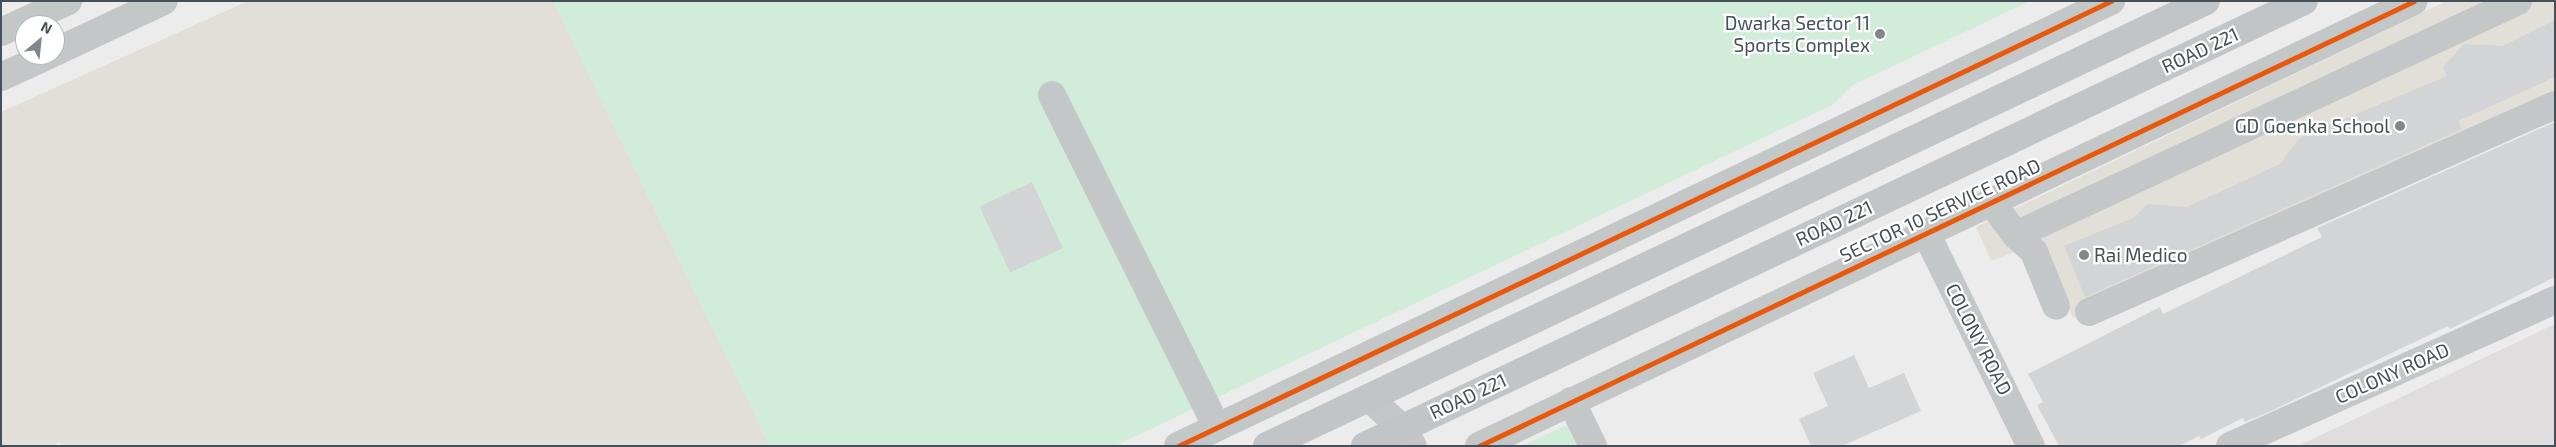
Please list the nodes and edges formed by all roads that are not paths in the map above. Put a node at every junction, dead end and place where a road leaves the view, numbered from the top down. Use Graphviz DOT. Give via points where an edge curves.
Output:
graph roads {
  1 [pos="68,1"];
  2 [pos="164,1"];
  3 [pos="2110,1"];
  4 [pos="2206,1"];
  5 [pos="2304,1"];
  6 [pos="2414,1"];
  7 [pos="2518,1"];
  8 [pos="33,8"];
  9 [pos="1,32"];
  10 [pos="65,47"];
  11 [pos="28,65"];
  12 [pos="1,78"];
  13 [pos="1052,95"];
  14 [pos="2555,104"];
  15 [pos="1991,202"];
  16 [pos="1926,233"];
  17 [pos="2016,235"];
  18 [pos="2555,300"];
  19 [pos="2056,306"];
  20 [pos="2089,312"];
  21 [pos="1369,398"];
  22 [pos="1571,401"];
  23 [pos="1217,427"];
  24 [pos="1407,437"];
  25 [pos="1369,445"];
  26 [pos="1178,446"];
  27 [pos="1267,446"];
  28 [pos="1479,446"];
  29 [pos="1593,446"];
  30 [pos="2031,446"];
  31 [pos="2230,446"];
  1 -- 8 [label="street"];
  2 -- 10 [label="street"];
  3 -- 23 [label="street"];
  4 -- 21 [label="main road"];
  5 -- 24 [label="main road, ROAD 221"];
  6 -- 15 [label="street, SECTOR 10 SERVICE ROAD"];
  7 -- 17 [label="street"];
  8 -- 9 [label="street"];
  11 -- 12 [label="street"];
  13 -- 23 [label="street"];
  14 -- 20 [label="street"];
  15 -- 16 [label="street, SECTOR 10 SERVICE ROAD"];
  15 -- 17 [label="street"];
  16 -- 22 [label="street, SECTOR 10 SERVICE ROAD"];
  16 -- 30 [label="street, COLONY ROAD"];
  17 -- 19 [label="street" via="2034,252"];
  18 -- 31 [label="street, COLONY ROAD"];
  21 -- 24 [label="street"];
  21 -- 25 [label="street"];
  21 -- 27 [label="main road"];
  22 -- 28 [label="street, SECTOR 10 SERVICE ROAD"];
  22 -- 29 [label="street"];
  23 -- 26 [label="street"];
  24 -- 25 [label="main road, ROAD 221"];
}
